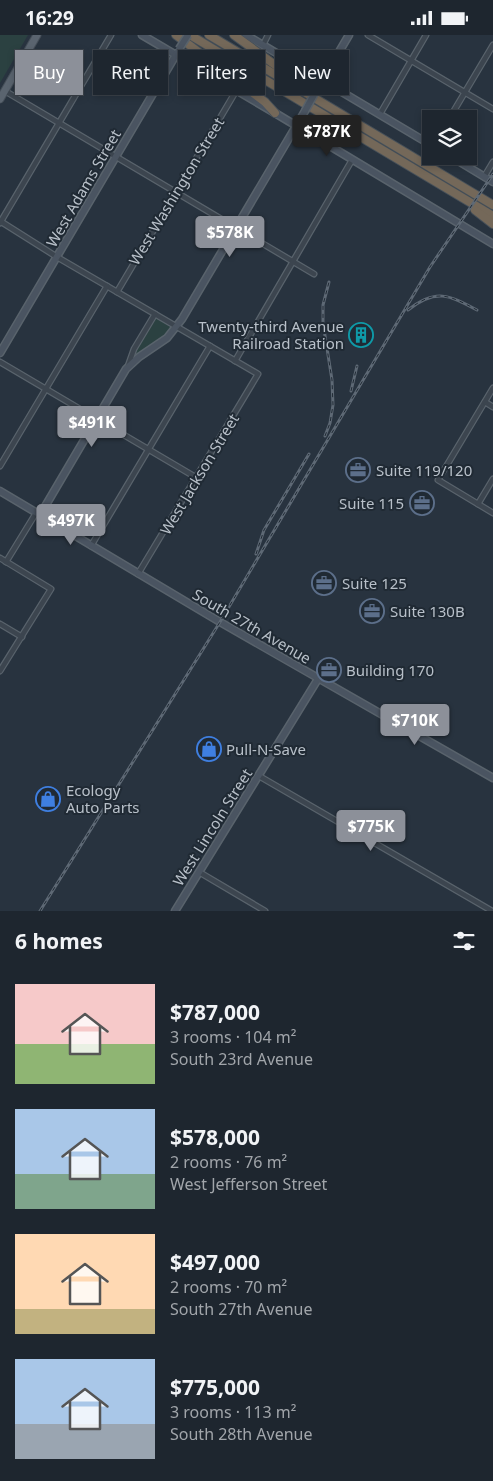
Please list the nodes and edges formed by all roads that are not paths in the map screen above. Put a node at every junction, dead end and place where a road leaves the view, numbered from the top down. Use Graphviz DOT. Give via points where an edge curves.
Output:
graph roads {
  1 [pos="37,35"];
  2 [pos="111,35"];
  3 [pos="142,35"];
  4 [pos="176,35"];
  5 [pos="189,35"];
  6 [pos="209,35"];
  7 [pos="234,35"];
  8 [pos="246,35"];
  9 [pos="268,35"];
  10 [pos="349,35"];
  11 [pos="368,35"];
  12 [pos="426,35"];
  13 [pos="263,45"];
  14 [pos="493,45"];
  15 [pos="340,50"];
  16 [pos="177,52"];
  17 [pos="275,53"];
  18 [pos="411,61"];
  19 [pos="5,91"];
  20 [pos="465,93"];
  21 [pos="234,95"];
  22 [pos="243,95"];
  23 [pos="314,95"];
  24 [pos="344,95"];
  25 [pos="0,99"];
  26 [pos="320,102"];
  27 [pos="493,109"];
  28 [pos="455,110"];
  29 [pos="275,113"];
  30 [pos="380,114"];
  31 [pos="59,123"];
  32 [pos="296,125"];
  33 [pos="422,140"];
  34 [pos="116,157"];
  35 [pos="352,160"];
  36 [pos="493,162"];
  37 [pos="465,165"];
  38 [pos="484,177"];
  39 [pos="493,182"];
  40 [pos="464,187"];
  41 [pos="452,191"];
  42 [pos="176,192"];
  43 [pos="493,201"];
  44 [pos="493,205"];
  45 [pos="493,216"];
  46 [pos="0,222"];
  47 [pos="493,224"];
  48 [pos="235,228"];
  49 [pos="493,245"];
  50 [pos="57,257"];
  51 [pos="293,262"];
  52 [pos="314,275"];
  53 [pos="106,286"];
  54 [pos="117,292"];
  55 [pos="154,314"];
  56 [pos="176,327"];
  57 [pos="210,346"];
  58 [pos="0,353"];
  59 [pos="235,361"];
  60 [pos="0,362"];
  61 [pos="126,369"];
  62 [pos="493,388"];
  63 [pos="46,389"];
  64 [pos="485,402"];
  65 [pos="493,407"];
  66 [pos="97,419"];
  67 [pos="149,450"];
  68 [pos="0,466"];
  69 [pos="197,478"];
  70 [pos="493,479"];
  71 [pos="0,491"];
  72 [pos="478,504"];
  73 [pos="493,513"];
  74 [pos="38,514"];
  75 [pos="91,546"];
  76 [pos="0,559"];
  77 [pos="6,562"];
  78 [pos="138,574"];
  79 [pos="0,624"];
  80 [pos="22,637"];
  81 [pos="0,671"];
  82 [pos="318,679"];
  83 [pos="259,776"];
  84 [pos="493,778"];
  85 [pos="199,872"];
  86 [pos="175,911"];
  87 [pos="265,911"];
  88 [pos="492,911"];
  1 -- 19 [label="main road"];
  2 -- 31 [label="street"];
  3 -- 16 [label="main road"];
  4 -- 29 [label="highway"];
  5 -- 16 [label="main road, West Adams Street, bridge"];
  5 -- 41 [label="highway"];
  6 -- 26 [label="highway"];
  7 -- 26 [label="highway" via="308,89"];
  8 -- 13 [label="main road"];
  9 -- 13 [label="street"];
  10 -- 15 [label="main road"];
  11 -- 18 [label="street"];
  12 -- 18 [label="street"];
  13 -- 17 [label="main road"];
  14 -- 20 [label="street"];
  16 -- 34 [label="main road, West Adams Street"];
  18 -- 20 [label="street"];
  18 -- 30 [label="street"];
  19 -- 25 [label="main road"];
  19 -- 31 [label="street"];
  20 -- 27 [label="street"];
  20 -- 28 [label="street"];
  21 -- 42 [label="street, West Washington Street"];
  22 -- 29 [label="main road"];
  23 -- 32 [label="main road, bridge"];
  24 -- 30 [label="main road"];
  26 -- 40 [label="highway"];
  29 -- 32 [label="main road"];
  30 -- 33 [label="main road"];
  31 -- 34 [label="street"];
  31 -- 46 [label="street"];
  32 -- 35 [label="main road"];
  32 -- 48 [label="main road"];
  34 -- 42 [label="street"];
  34 -- 50 [label="main road, West Adams Street"];
  35 -- 49 [label="main road"];
  35 -- 51 [label="street"];
  36 -- 38 [label="street"];
  37 -- 38 [label="main road"];
  38 -- 39 [label="main road"];
  40 -- 43 [label="highway"];
  40 -- 44 [label="highway"];
  41 -- 45 [label="highway"];
  41 -- 47 [label="highway"];
  42 -- 48 [label="street"];
  42 -- 54 [label="street, West Washington Street"];
  46 -- 50 [label="street"];
  48 -- 51 [label="street"];
  48 -- 56 [label="main road"];
  50 -- 53 [label="street"];
  50 -- 58 [label="main road, West Adams Street"];
  51 -- 52 [label="street"];
  51 -- 59 [label="street"];
  53 -- 54 [label="street"];
  53 -- 63 [label="street"];
  54 -- 55 [label="street"];
  55 -- 56 [label="street"];
  55 -- 61 [label="street"];
  56 -- 57 [label="street"];
  56 -- 61 [label="main road" via="167,338"];
  57 -- 59 [label="street"];
  57 -- 67 [label="street"];
  59 -- 69 [label="street, West Jackson Street" via="258,374"];
  60 -- 63 [label="street"];
  61 -- 66 [label="main road"];
  62 -- 64 [label="street"];
  63 -- 66 [label="street"];
  63 -- 68 [label="street"];
  64 -- 65 [label="street"];
  64 -- 72 [label="street" via="438,480"];
  66 -- 67 [label="street"];
  66 -- 74 [label="main road"];
  67 -- 69 [label="street"];
  67 -- 75 [label="street"];
  69 -- 78 [label="street, West Jackson Street"];
  70 -- 72 [label="street"];
  71 -- 74 [label="main road, South 27th Avenue"];
  72 -- 73 [label="street"];
  74 -- 75 [label="main road, South 27th Avenue"];
  74 -- 77 [label="street"];
  75 -- 78 [label="main road, South 27th Avenue"];
  76 -- 77 [label="street"];
  77 -- 80 [label="street" via="51,589"];
  78 -- 82 [label="main road, South 27th Avenue"];
  79 -- 80 [label="street"];
  80 -- 81 [label="street"];
  82 -- 83 [label="main road, West Lincoln Street"];
  82 -- 84 [label="main road, South 27th Avenue"];
  83 -- 85 [label="main road, West Lincoln Street"];
  83 -- 88 [label="street"];
  85 -- 86 [label="main road, West Lincoln Street"];
  85 -- 87 [label="street"];
}
